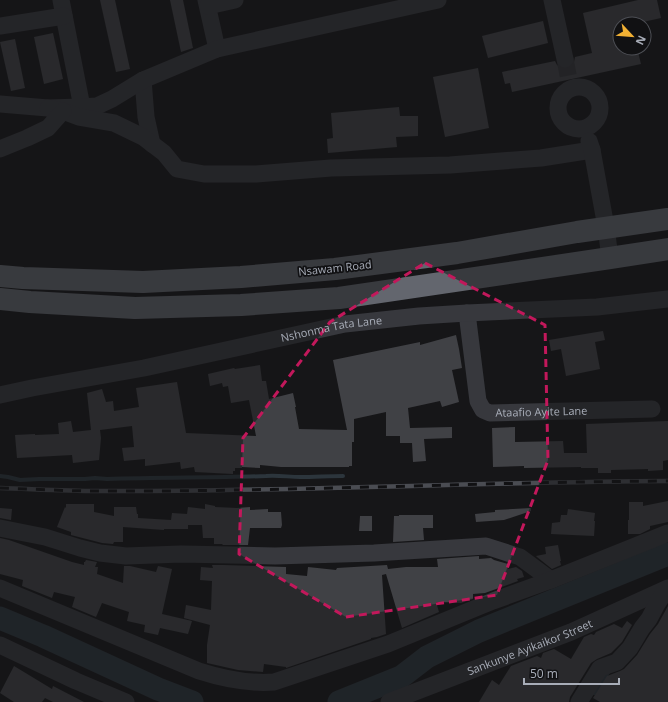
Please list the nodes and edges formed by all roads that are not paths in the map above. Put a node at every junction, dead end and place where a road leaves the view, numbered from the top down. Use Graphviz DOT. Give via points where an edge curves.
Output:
graph roads {
  1 [pos="235,0"];
  2 [pos="438,0"];
  3 [pos="552,0"];
  4 [pos="207,3"];
  5 [pos="409,3"];
  6 [pos="63,8"];
  7 [pos="0,26"];
  8 [pos="217,49"];
  9 [pos="565,59"];
  10 [pos="143,80"];
  11 [pos="0,104"];
  12 [pos="82,107"];
  13 [pos="56,110"];
  14 [pos="586,129"];
  15 [pos="152,144"];
  16 [pos="0,149"];
  17 [pos="592,150"];
  18 [pos="668,219"];
  19 [pos="606,227"];
  20 [pos="668,249"];
  21 [pos="610,258"];
  22 [pos="0,276"];
  23 [pos="0,299"];
  24 [pos="668,299"];
  25 [pos="30,302"];
  26 [pos="0,309"];
  27 [pos="467,312"];
  28 [pos="0,395"];
  29 [pos="652,409"];
  30 [pos="0,528"];
  31 [pos="668,532"];
  32 [pos="551,580"];
  33 [pos="0,588"];
  34 [pos="668,589"];
  35 [pos="2,649"];
  36 [pos="126,702"];
  37 [pos="389,702"];
  38 [pos="579,702"];
  1 -- 4 [label="street"];
  2 -- 5 [label="street"];
  3 -- 9 [label="street"];
  4 -- 8 [label="street"];
  5 -- 8 [label="street"];
  6 -- 7 [label="street"];
  6 -- 12 [label="street"];
  8 -- 10 [label="street"];
  10 -- 12 [label="street" via="97,106"];
  10 -- 15 [label="street" via="146,117"];
  11 -- 13 [label="street"];
  12 -- 13 [label="street"];
  13 -- 15 [label="street" via="114,123"];
  13 -- 16 [label="street" via="48,128"];
  14 -- 14 [label="street" via="596,122 600,112 599,101 593,92 570,84 559,102 558,112 568,127"];
  14 -- 17 [label="street"];
  15 -- 17 [label="street" via="164,153 177,169 204,174 450,165 541,158"];
  17 -- 19 [label="street"];
  18 -- 19 [label="highway, Nsawam Road"];
  19 -- 21 [label="street"];
  19 -- 22 [label="highway, Nsawam Road" via="457,253 249,277 143,282"];
  20 -- 21 [label="highway"];
  21 -- 25 [label="highway" via="339,298 241,305 135,308"];
  23 -- 25 [label="highway"];
  24 -- 27 [label="street, Nshonma Tata Lane" via="597,307"];
  25 -- 26 [label="street"];
  27 -- 28 [label="street, Nshonma Tata Lane" via="345,324 144,368"];
  27 -- 29 [label="street, Ataafio Ayite Lane" via="478,401 483,410 490,413"];
  30 -- 32 [label="street" via="45,537 100,553 126,556 275,556 486,546 520,557"];
  31 -- 32 [label="street"];
  32 -- 33 [label="street" via="388,644 274,682 262,683 217,677 199,671"];
  34 -- 37 [label="street, Sankunye Ayikaikor Street" via="571,632"];
  34 -- 38 [label="street" via="630,648 617,662 600,668"];
  35 -- 36 [label="street"];
}
